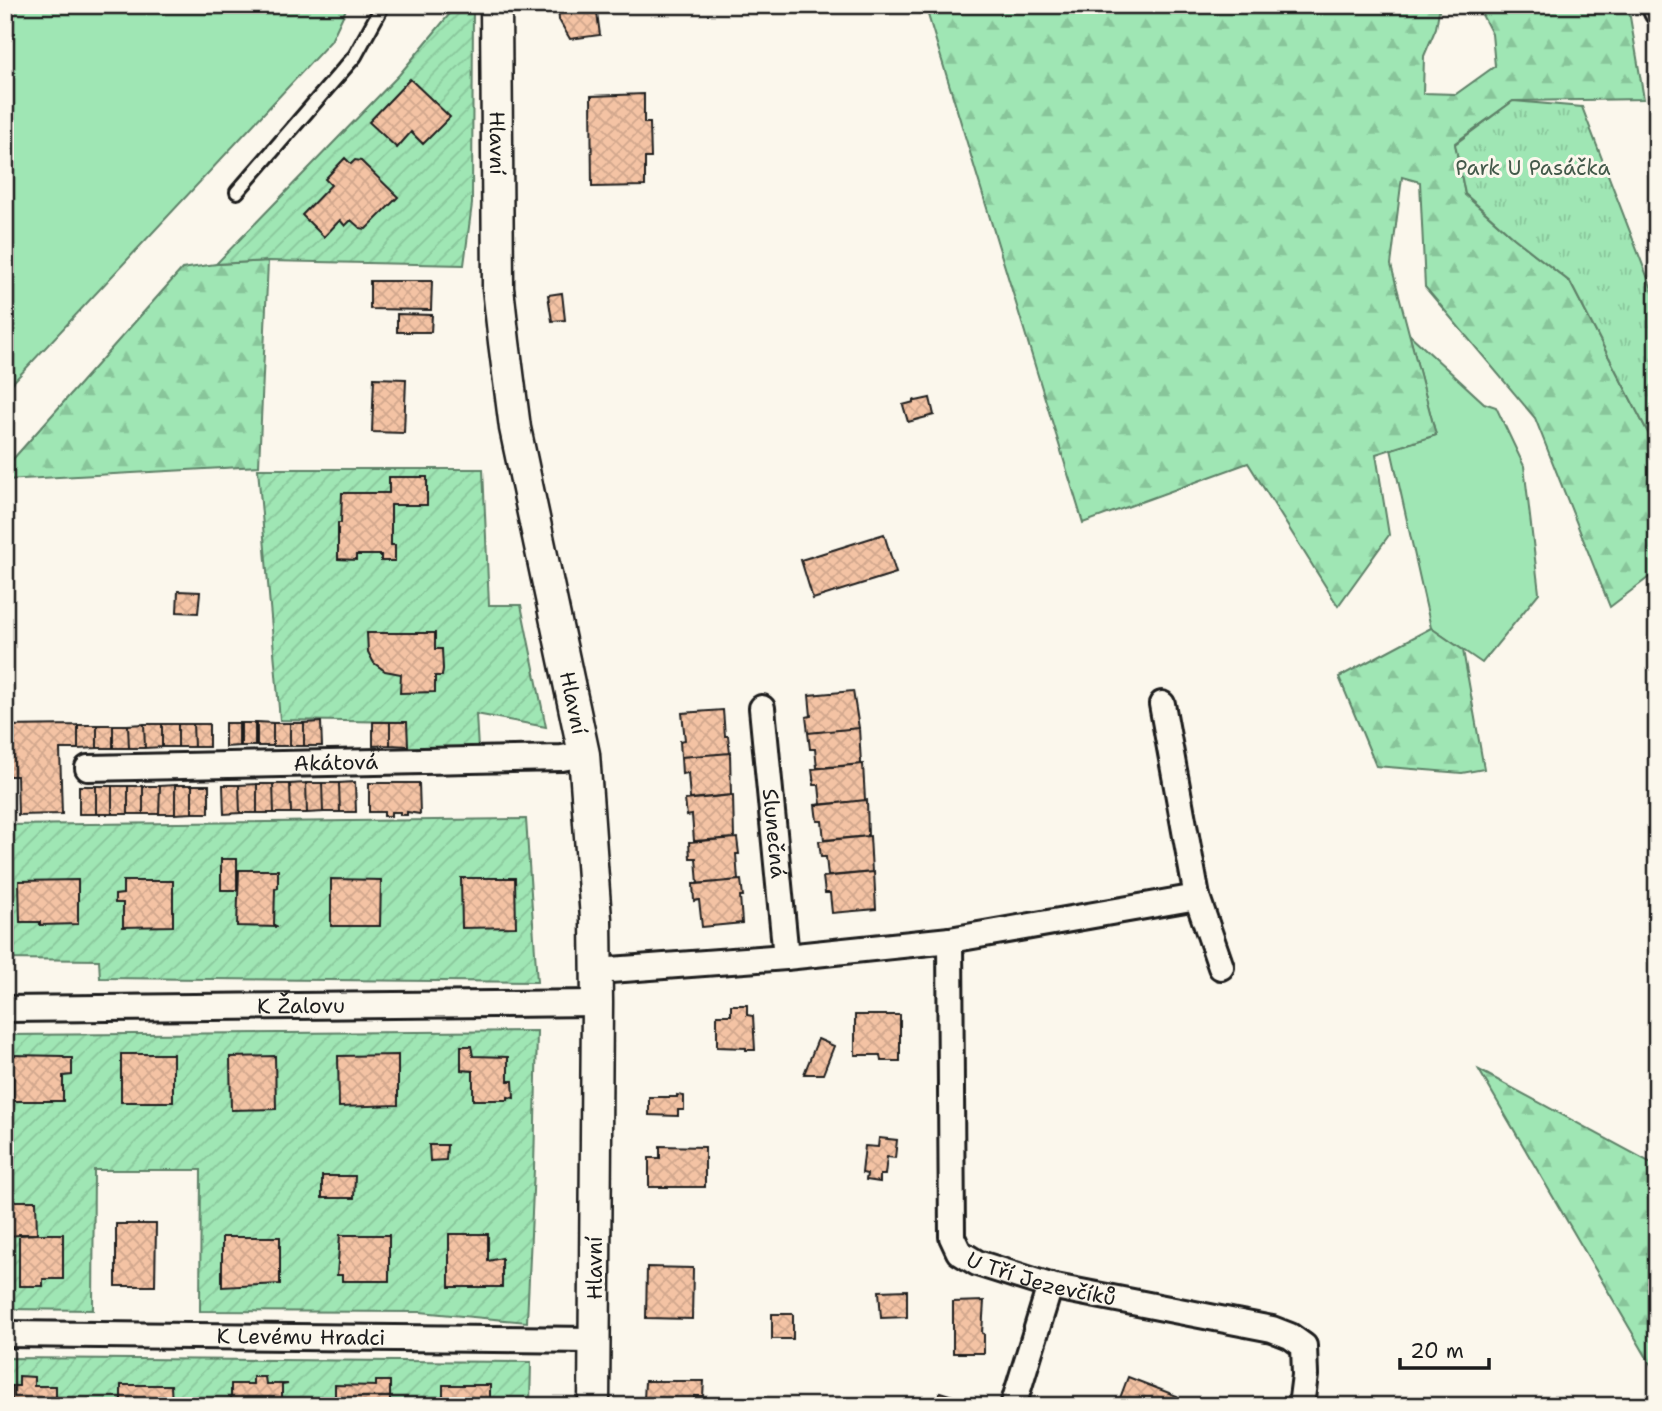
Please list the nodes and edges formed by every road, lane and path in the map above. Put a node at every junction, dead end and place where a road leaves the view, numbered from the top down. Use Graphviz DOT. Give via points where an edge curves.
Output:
graph roads {
  1 [pos="383,5"];
  2 [pos="496,5"];
  3 [pos="1654,5"];
  4 [pos="1657,12"];
  5 [pos="237,192"];
  6 [pos="1162,704"];
  7 [pos="762,708"];
  8 [pos="584,754"];
  9 [pos="88,768"];
  10 [pos="1197,897"];
  11 [pos="950,940"];
  12 [pos="786,957"];
  13 [pos="1222,967"];
  14 [pos="597,971"];
  15 [pos="597,1003"];
  16 [pos="5,1009"];
  17 [pos="1050,1286"];
  18 [pos="5,1334"];
  19 [pos="595,1340"];
  20 [pos="594,1406"];
  21 [pos="1013,1406"];
  22 [pos="1301,1406"];
  1 -- 5 [label="lane" via="355,56"];
  2 -- 8 [label="street, Hlavní" via="498,288 504,342 515,428"];
  3 -- 4 [label="street"];
  6 -- 10 [label="street"];
  7 -- 12 [label="street, Slunečná"];
  8 -- 9 [label="street, Akátová"];
  8 -- 14 [label="street, Hlavní"];
  10 -- 11 [label="street"];
  10 -- 13 [label="street"];
  11 -- 12 [label="street"];
  11 -- 17 [label="street, U Tří Jezevčíků" via="952,1237 958,1252 977,1263"];
  12 -- 14 [label="street"];
  14 -- 15 [label="street, Hlavní"];
  15 -- 16 [label="street, K Žalovu"];
  15 -- 19 [label="street, Hlavní"];
  17 -- 21 [label="street"];
  17 -- 22 [label="street, U Tří Jezevčíků" via="1290,1336 1304,1346"];
  18 -- 19 [label="street, K Levému Hradci"];
  19 -- 20 [label="street, Hlavní"];
}
